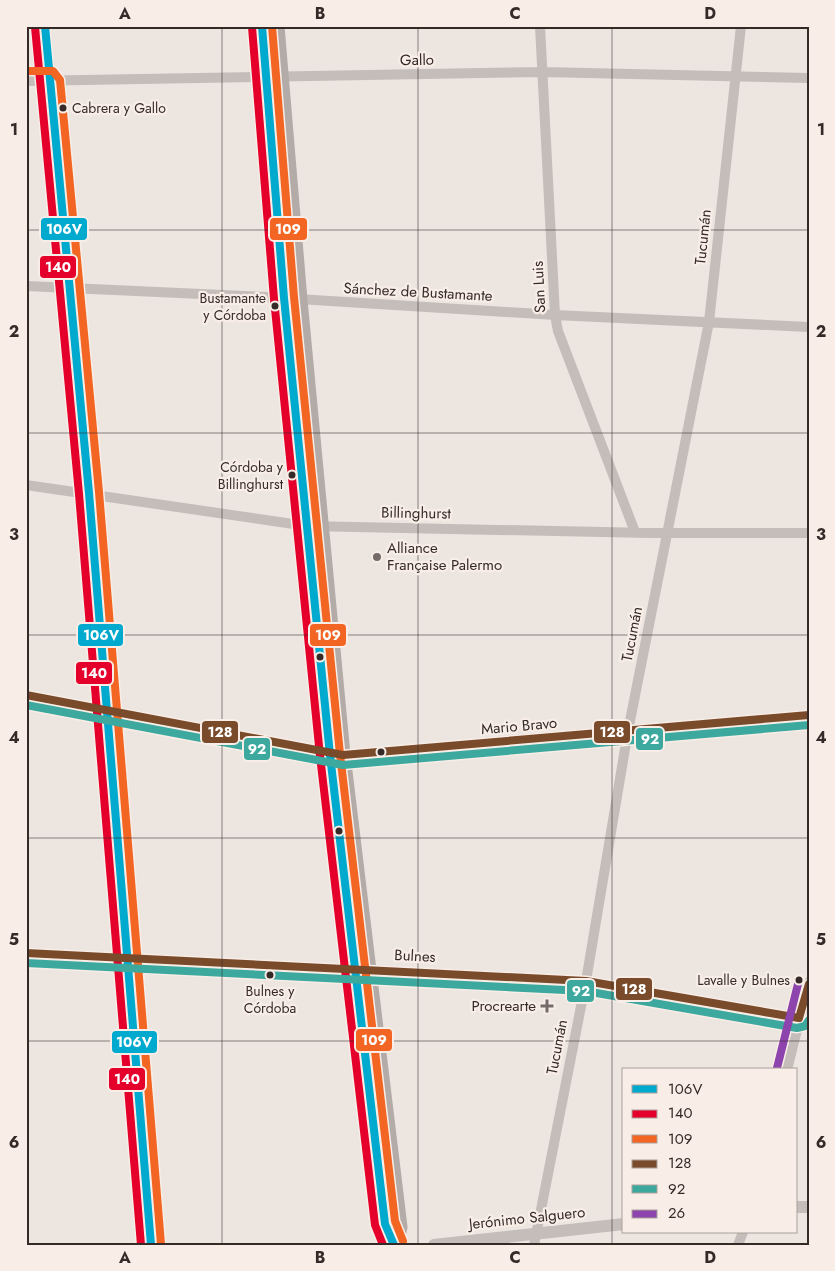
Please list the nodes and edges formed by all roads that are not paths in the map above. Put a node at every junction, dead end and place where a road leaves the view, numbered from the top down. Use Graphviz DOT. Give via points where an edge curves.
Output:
graph roads {
  1 [pos="45,26"];
  2 [pos="262,26"];
  3 [pos="277,26"];
  4 [pos="540,26"];
  5 [pos="740,26"];
  6 [pos="543,72"];
  7 [pos="736,75"];
  8 [pos="265,77"];
  9 [pos="281,77"];
  10 [pos="809,78"];
  11 [pos="26,81"];
  12 [pos="50,81"];
  13 [pos="26,286"];
  14 [pos="68,288"];
  15 [pos="284,298"];
  16 [pos="300,300"];
  17 [pos="555,314"];
  18 [pos="709,322"];
  19 [pos="809,327"];
  20 [pos="26,485"];
  21 [pos="90,493"];
  22 [pos="314,526"];
  23 [pos="635,532"];
  24 [pos="667,533"];
  25 [pos="809,533"];
  26 [pos="26,695"];
  27 [pos="106,710"];
  28 [pos="809,715"];
  29 [pos="628,731"];
  30 [pos="337,755"];
  31 [pos="26,953"];
  32 [pos="127,957"];
  33 [pos="361,969"];
  34 [pos="586,981"];
  35 [pos="809,983"];
  36 [pos="799,1018"];
  37 [pos="787,1068"];
  38 [pos="622,1224"];
  39 [pos="535,1239"];
  40 [pos="507,1241"];
  41 [pos="438,1244"];
  42 [pos="151,1245"];
  43 [pos="395,1245"];
  1 -- 12 [label="street"];
  2 -- 8 [label="lane"];
  3 -- 9 [label="main road"];
  4 -- 6 [label="street, San Luis"];
  5 -- 7 [label="street, Tucumán"];
  6 -- 7 [label="street, Gallo"];
  6 -- 9 [label="street, Gallo"];
  6 -- 17 [label="street, San Luis"];
  7 -- 10 [label="street, Gallo"];
  7 -- 18 [label="street, Tucumán"];
  8 -- 9 [label="street, Gallo"];
  8 -- 12 [label="street, Gallo"];
  8 -- 15 [label="lane"];
  9 -- 16 [label="main road"];
  11 -- 12 [label="street, Gallo"];
  12 -- 14 [label="street"];
  13 -- 14 [label="street, Sánchez de Bustamante"];
  14 -- 15 [label="street, Sánchez de Bustamante"];
  14 -- 21 [label="street"];
  15 -- 16 [label="street, Sánchez de Bustamante"];
  15 -- 22 [label="lane"];
  16 -- 17 [label="street, Sánchez de Bustamante"];
  16 -- 22 [label="main road"];
  17 -- 18 [label="street, Sánchez de Bustamante"];
  17 -- 23 [label="street, San Luis" via="562,344"];
  18 -- 19 [label="street, Sánchez de Bustamante"];
  18 -- 24 [label="street, Tucumán"];
  20 -- 21 [label="street, Billinghurst"];
  21 -- 22 [label="street, Billinghurst"];
  21 -- 27 [label="street"];
  22 -- 23 [label="street, Billinghurst"];
  22 -- 30 [label="main road"];
  23 -- 24 [label="street, Billinghurst"];
  24 -- 25 [label="street, Billinghurst"];
  24 -- 29 [label="street, Tucumán"];
  26 -- 27 [label="street, Mario Bravo"];
  27 -- 30 [label="street, Mario Bravo"];
  27 -- 32 [label="street"];
  28 -- 29 [label="street, Mario Bravo"];
  29 -- 30 [label="street, Mario Bravo"];
  29 -- 34 [label="street, Tucumán"];
  30 -- 33 [label="main road"];
  31 -- 32 [label="street, Bulnes"];
  32 -- 33 [label="street, Bulnes"];
  32 -- 42 [label="street"];
  33 -- 34 [label="street, Bulnes"];
  33 -- 43 [label="main road" via="400,1227"];
  34 -- 36 [label="street, Bulnes"];
  34 -- 39 [label="street, Tucumán"];
  35 -- 36 [label="street"];
  36 -- 37 [label="street"];
  38 -- 39 [label="street, Jerónimo Salguero"];
  39 -- 40 [label="street, Jerónimo Salguero"];
  40 -- 41 [label="street, Jerónimo Salguero"];
}
